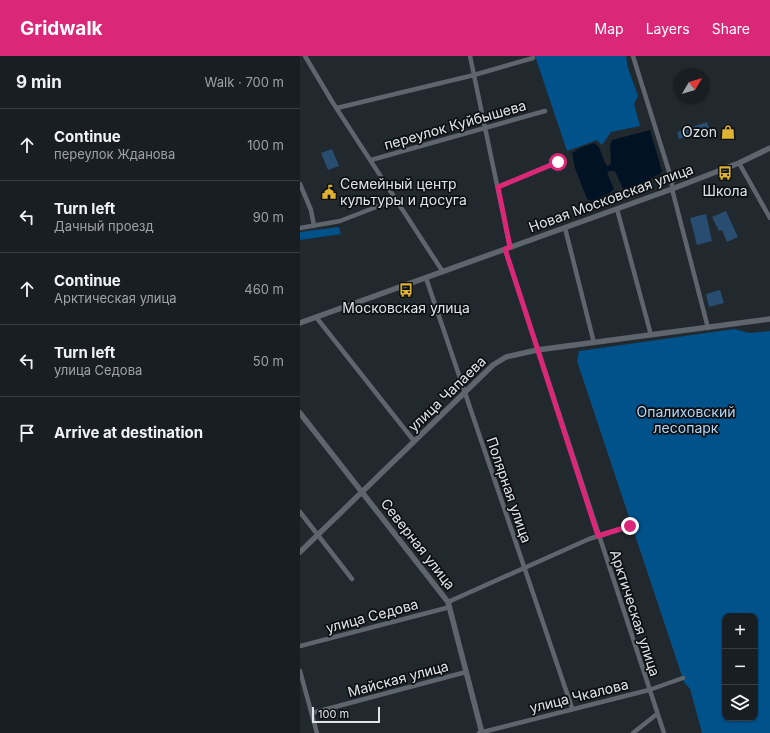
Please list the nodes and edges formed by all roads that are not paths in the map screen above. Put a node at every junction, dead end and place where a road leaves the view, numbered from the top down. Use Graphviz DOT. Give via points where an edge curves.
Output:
graph roads {
  1 [pos="307,56"];
  2 [pos="470,56"];
  3 [pos="633,56"];
  4 [pos="533,58"];
  5 [pos="474,75"];
  6 [pos="337,108"];
  7 [pos="545,111"];
  8 [pos="486,128"];
  9 [pos="770,148"];
  10 [pos="371,160"];
  11 [pos="558,162"];
  12 [pos="739,163"];
  13 [pos="300,184"];
  14 [pos="498,187"];
  15 [pos="672,189"];
  16 [pos="397,199"];
  17 [pos="617,209"];
  18 [pos="770,218"];
  19 [pos="314,226"];
  20 [pos="300,228"];
  21 [pos="565,228"];
  22 [pos="507,248"];
  23 [pos="443,272"];
  24 [pos="426,278"];
  25 [pos="316,317"];
  26 [pos="770,319"];
  27 [pos="300,323"];
  28 [pos="708,328"];
  29 [pos="651,336"];
  30 [pos="594,342"];
  31 [pos="537,350"];
  32 [pos="464,393"];
  33 [pos="300,413"];
  34 [pos="414,442"];
  35 [pos="362,491"];
  36 [pos="300,512"];
  37 [pos="630,526"];
  38 [pos="318,535"];
  39 [pos="598,536"];
  40 [pos="300,552"];
  41 [pos="525,568"];
  42 [pos="352,579"];
  43 [pos="449,604"];
  44 [pos="300,646"];
  45 [pos="300,671"];
  46 [pos="466,672"];
  47 [pos="683,678"];
  48 [pos="649,690"];
  49 [pos="572,708"];
  50 [pos="312,714"];
  51 [pos="657,714"];
  52 [pos="317,733"];
  53 [pos="481,733"];
  54 [pos="633,733"];
  55 [pos="664,733"];
  1 -- 6 [label="street"];
  2 -- 5 [label="street, Арктическая улица"];
  3 -- 15 [label="street" via="672,181"];
  4 -- 5 [label="street"];
  5 -- 6 [label="street"];
  5 -- 8 [label="street, Арктическая улица"];
  6 -- 10 [label="street"];
  7 -- 8 [label="street, переулок Куйбышева"];
  8 -- 10 [label="street, переулок Куйбышева"];
  8 -- 14 [label="street, Арктическая улица"];
  9 -- 12 [label="street, Новая Московская улица"];
  10 -- 16 [label="street"];
  11 -- 14 [label="street"];
  12 -- 15 [label="street, Новая Московская улица"];
  12 -- 18 [label="street"];
  13 -- 19 [label="street" via="311,210"];
  14 -- 22 [label="street, Арктическая улица"];
  15 -- 17 [label="street, Новая Московская улица"];
  15 -- 28 [label="street"];
  16 -- 19 [label="street" via="340,221"];
  16 -- 23 [label="street"];
  17 -- 21 [label="street, Новая Московская улица"];
  17 -- 29 [label="street"];
  19 -- 20 [label="street"];
  21 -- 22 [label="street, Новая Московская улица"];
  21 -- 30 [label="street"];
  22 -- 23 [label="street, Новая Московская улица"];
  22 -- 31 [label="street, Арктическая улица"];
  23 -- 24 [label="street, Новая Московская улица"];
  24 -- 25 [label="street, Новая Московская улица"];
  24 -- 32 [label="street, Полярная улица"];
  25 -- 27 [label="street, Новая Московская улица"];
  25 -- 34 [label="street"];
  26 -- 28 [label="street, улица Чапаева"];
  28 -- 29 [label="street, улица Чапаева"];
  29 -- 30 [label="street, улица Чапаева"];
  30 -- 31 [label="street, улица Чапаева"];
  31 -- 32 [label="street, улица Чапаева" via="499,361"];
  31 -- 39 [label="street, Арктическая улица"];
  32 -- 34 [label="street, улица Чапаева"];
  32 -- 41 [label="street, Полярная улица"];
  33 -- 35 [label="street, Северная улица"];
  34 -- 35 [label="street, улица Чапаева"];
  35 -- 38 [label="street, улица Чапаева"];
  35 -- 43 [label="street, Северная улица"];
  36 -- 38 [label="street"];
  37 -- 39 [label="street, улица Седова"];
  38 -- 40 [label="street, улица Чапаева"];
  38 -- 42 [label="street"];
  39 -- 41 [label="street, улица Седова"];
  39 -- 48 [label="street, Арктическая улица"];
  41 -- 43 [label="street, улица Седова"];
  41 -- 49 [label="street, Полярная улица"];
  43 -- 44 [label="street, улица Седова"];
  43 -- 46 [label="street, Северная улица"];
  45 -- 50 [label="street"];
  46 -- 50 [label="street, Майская улица"];
  46 -- 53 [label="street, Северная улица"];
  47 -- 48 [label="street, улица Чкалова"];
  48 -- 49 [label="street, улица Чкалова"];
  48 -- 51 [label="street, Арктическая улица"];
  49 -- 53 [label="street, улица Чкалова"];
  50 -- 52 [label="street"];
  51 -- 54 [label="street"];
  51 -- 55 [label="street, Арктическая улица"];
}
